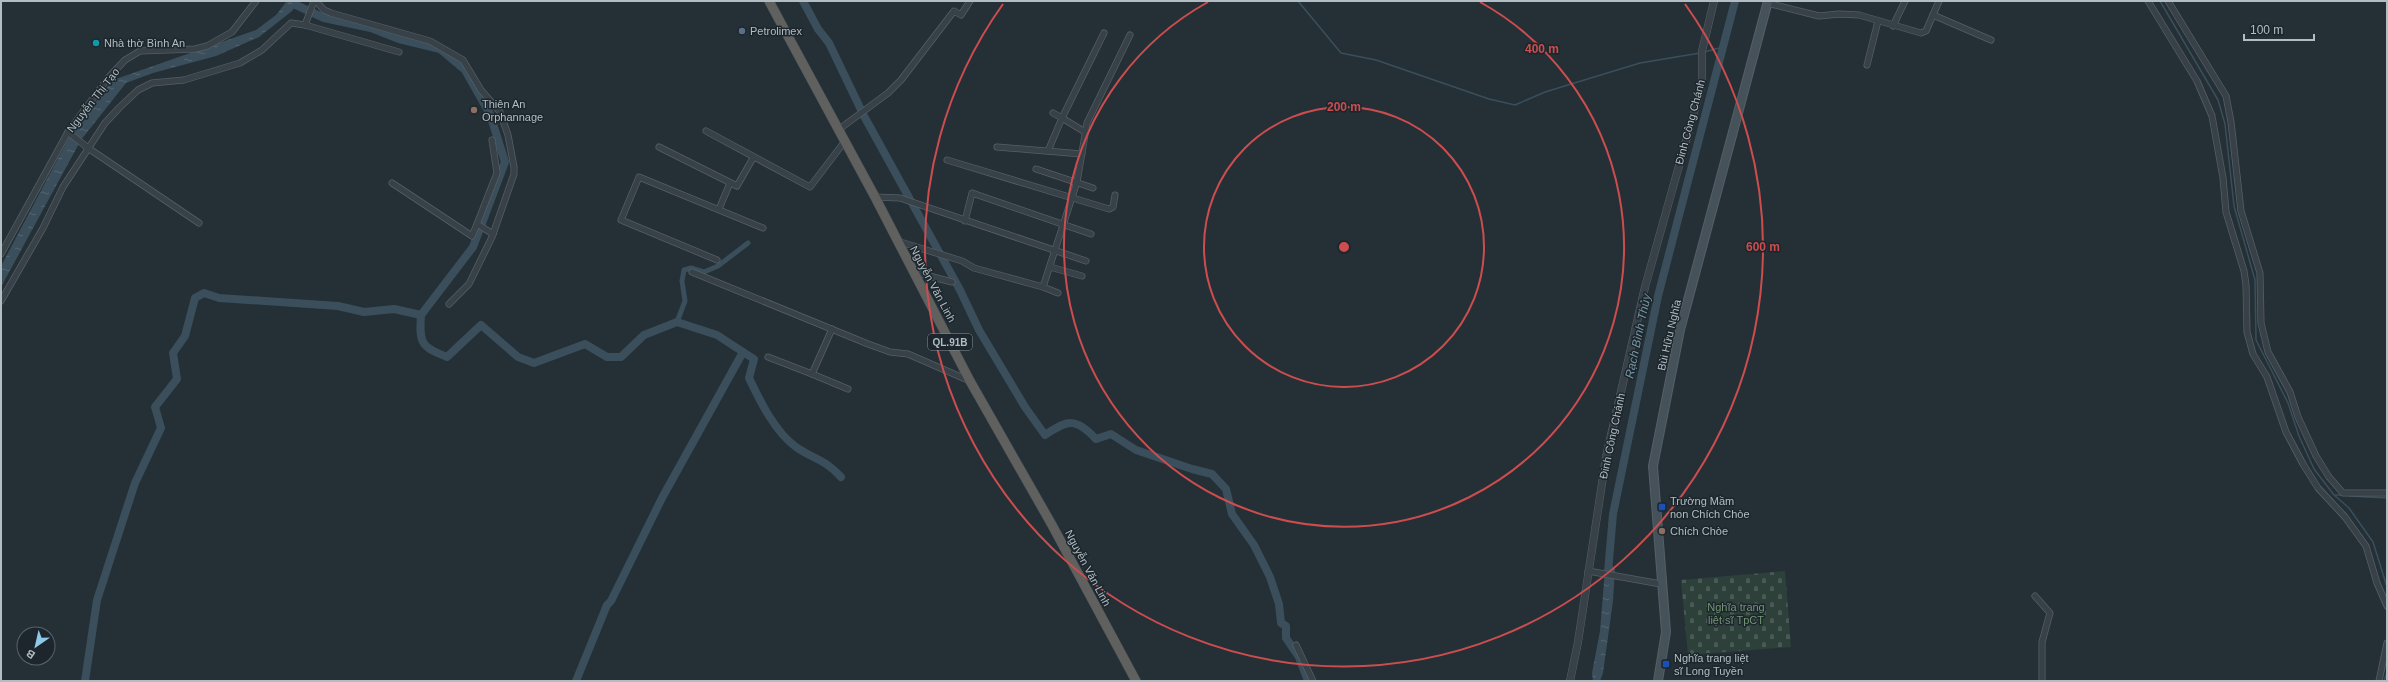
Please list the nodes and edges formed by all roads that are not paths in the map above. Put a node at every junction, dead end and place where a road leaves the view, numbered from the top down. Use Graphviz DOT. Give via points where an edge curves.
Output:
graph roads {
  1 [pos="256,1"];
  2 [pos="315,1"];
  3 [pos="769,1"];
  4 [pos="970,1"];
  5 [pos="1714,1"];
  6 [pos="1905,1"];
  7 [pos="1939,1"];
  8 [pos="2148,1"];
  9 [pos="2168,1"];
  10 [pos="1767,2"];
  11 [pos="1933,15"];
  12 [pos="1878,21"];
  13 [pos="306,23"];
  14 [pos="1893,26"];
  15 [pos="1104,33"];
  16 [pos="1130,35"];
  17 [pos="1991,40"];
  18 [pos="399,52"];
  19 [pos="1866,65"];
  20 [pos="1053,114"];
  21 [pos="1062,118"];
  22 [pos="838,130"];
  23 [pos="706,131"];
  24 [pos="1085,132"];
  25 [pos="69,133"];
  26 [pos="492,140"];
  27 [pos="844,141"];
  28 [pos="87,147"];
  29 [pos="659,147"];
  30 [pos="997,148"];
  31 [pos="1048,151"];
  32 [pos="1082,154"];
  33 [pos="753,158"];
  34 [pos="947,160"];
  35 [pos="1036,169"];
  36 [pos="1077,182"];
  37 [pos="392,183"];
  38 [pos="730,183"];
  39 [pos="1093,188"];
  40 [pos="1115,195"];
  41 [pos="875,197"];
  42 [pos="1072,199"];
  43 [pos="719,209"];
  44 [pos="965,221"];
  45 [pos="199,223"];
  46 [pos="1063,224"];
  47 [pos="478,225"];
  48 [pos="763,228"];
  49 [pos="492,233"];
  50 [pos="1091,234"];
  51 [pos="897,240"];
  52 [pos="1055,251"];
  53 [pos="1,254"];
  54 [pos="717,260"];
  55 [pos="1086,261"];
  56 [pos="1050,267"];
  57 [pos="692,272"];
  58 [pos="914,272"];
  59 [pos="1082,276"];
  60 [pos="952,282"];
  61 [pos="1043,287"];
  62 [pos="1058,293"];
  63 [pos="1,301"];
  64 [pos="450,304"];
  65 [pos="832,329"];
  66 [pos="768,357"];
  67 [pos="812,374"];
  68 [pos="970,381"];
  69 [pos="848,389"];
  70 [pos="2387,493"];
  71 [pos="1588,571"];
  72 [pos="1661,584"];
  73 [pos="2035,596"];
  74 [pos="2387,606"];
  75 [pos="2387,643"];
  76 [pos="1296,645"];
  77 [pos="1136,681"];
  78 [pos="1313,681"];
  79 [pos="1570,681"];
  80 [pos="1658,681"];
  81 [pos="2042,681"];
  82 [pos="2379,681"];
  1 -- 25 [label="street, Nguyễn Thị Tạo" via="232,32 208,46 195,49 140,51 131,56 108,78"];
  2 -- 13 [label="street"];
  2 -- 49 [label="street" via="324,10 350,20 436,43 466,64 481,90 502,116 514,168"];
  3 -- 22 [label="highway, Nguyễn Văn Linh / QL.91B"];
  4 -- 22 [label="street" via="961,15 954,11 888,93"];
  5 -- 71 [label="street, Đinh Công Chánh" via="1702,53 1700,91 1639,310 1606,457"];
  6 -- 14 [label="street"];
  7 -- 11 [label="street"];
  8 -- 74 [label="street" via="2197,81 2212,116 2226,212 2245,278 2245,316 2253,354 2267,377 2286,432 2303,464 2318,488 2345,517 2366,546 2375,579"];
  9 -- 70 [label="street" via="2226,96 2241,211 2260,273 2261,323 2268,352 2290,392 2316,456 2334,483 2343,493"];
  10 -- 12 [label="street" via="1819,16 1859,15"];
  10 -- 72 [label="main road, Bùi Hữu Nghĩa" via="1680,330 1652,466"];
  11 -- 14 [label="street" via="1922,33"];
  11 -- 17 [label="street"];
  12 -- 14 [label="street"];
  12 -- 19 [label="street"];
  13 -- 18 [label="street"];
  13 -- 28 [label="street" via="291,23 258,53 222,70 184,80 152,83 138,90 114,113"];
  15 -- 21 [label="street"];
  16 -- 24 [label="street" via="1088,118"];
  20 -- 21 [label="street"];
  21 -- 24 [label="street"];
  21 -- 31 [label="street"];
  22 -- 27 [label="highway, Nguyễn Văn Linh / QL.91B"];
  23 -- 33 [label="street"];
  24 -- 32 [label="street"];
  25 -- 28 [label="street"];
  25 -- 53 [label="street, Nguyễn Thị Tạo"];
  26 -- 47 [label="street" via="497,173"];
  27 -- 33 [label="street" via="811,187"];
  27 -- 41 [label="highway, Nguyễn Văn Linh / QL.91B"];
  28 -- 45 [label="street"];
  28 -- 63 [label="street"];
  29 -- 38 [label="street"];
  30 -- 31 [label="street"];
  31 -- 32 [label="street"];
  32 -- 36 [label="street"];
  33 -- 38 [label="street" via="737,186"];
  34 -- 42 [label="street"];
  35 -- 36 [label="street"];
  36 -- 39 [label="street"];
  36 -- 42 [label="street"];
  37 -- 47 [label="street" via="470,239"];
  38 -- 43 [label="street"];
  40 -- 42 [label="street" via="1111,209"];
  41 -- 44 [label="street" via="900,198"];
  41 -- 51 [label="highway, Nguyễn Văn Linh / QL.91B"];
  42 -- 46 [label="street"];
  43 -- 48 [label="street"];
  43 -- 54 [label="street" via="639,178 621,220"];
  44 -- 46 [label="street" via="972,193"];
  44 -- 52 [label="street"];
  46 -- 50 [label="street"];
  46 -- 52 [label="street"];
  47 -- 49 [label="street"];
  49 -- 64 [label="street" via="469,284"];
  51 -- 58 [label="highway, Nguyễn Văn Linh / QL.91B"];
  51 -- 61 [label="street" via="962,261 974,268"];
  52 -- 55 [label="street"];
  52 -- 56 [label="street"];
  56 -- 59 [label="street"];
  56 -- 61 [label="street"];
  57 -- 65 [label="street"];
  58 -- 60 [label="street"];
  58 -- 68 [label="highway, Nguyễn Văn Linh / QL.91B"];
  61 -- 62 [label="street"];
  65 -- 67 [label="street"];
  65 -- 68 [label="street" via="890,352 908,354"];
  66 -- 67 [label="street"];
  67 -- 69 [label="street"];
  68 -- 77 [label="highway, Nguyễn Văn Linh / QL.91B" via="1052,525"];
  71 -- 72 [label="street"];
  71 -- 79 [label="street, Đinh Công Chánh"];
  72 -- 80 [label="main road, Bùi Hữu Nghĩa" via="1666,632"];
  73 -- 81 [label="street" via="2050,613 2042,642"];
  75 -- 82 [label="street"];
  76 -- 78 [label="street"];
}
